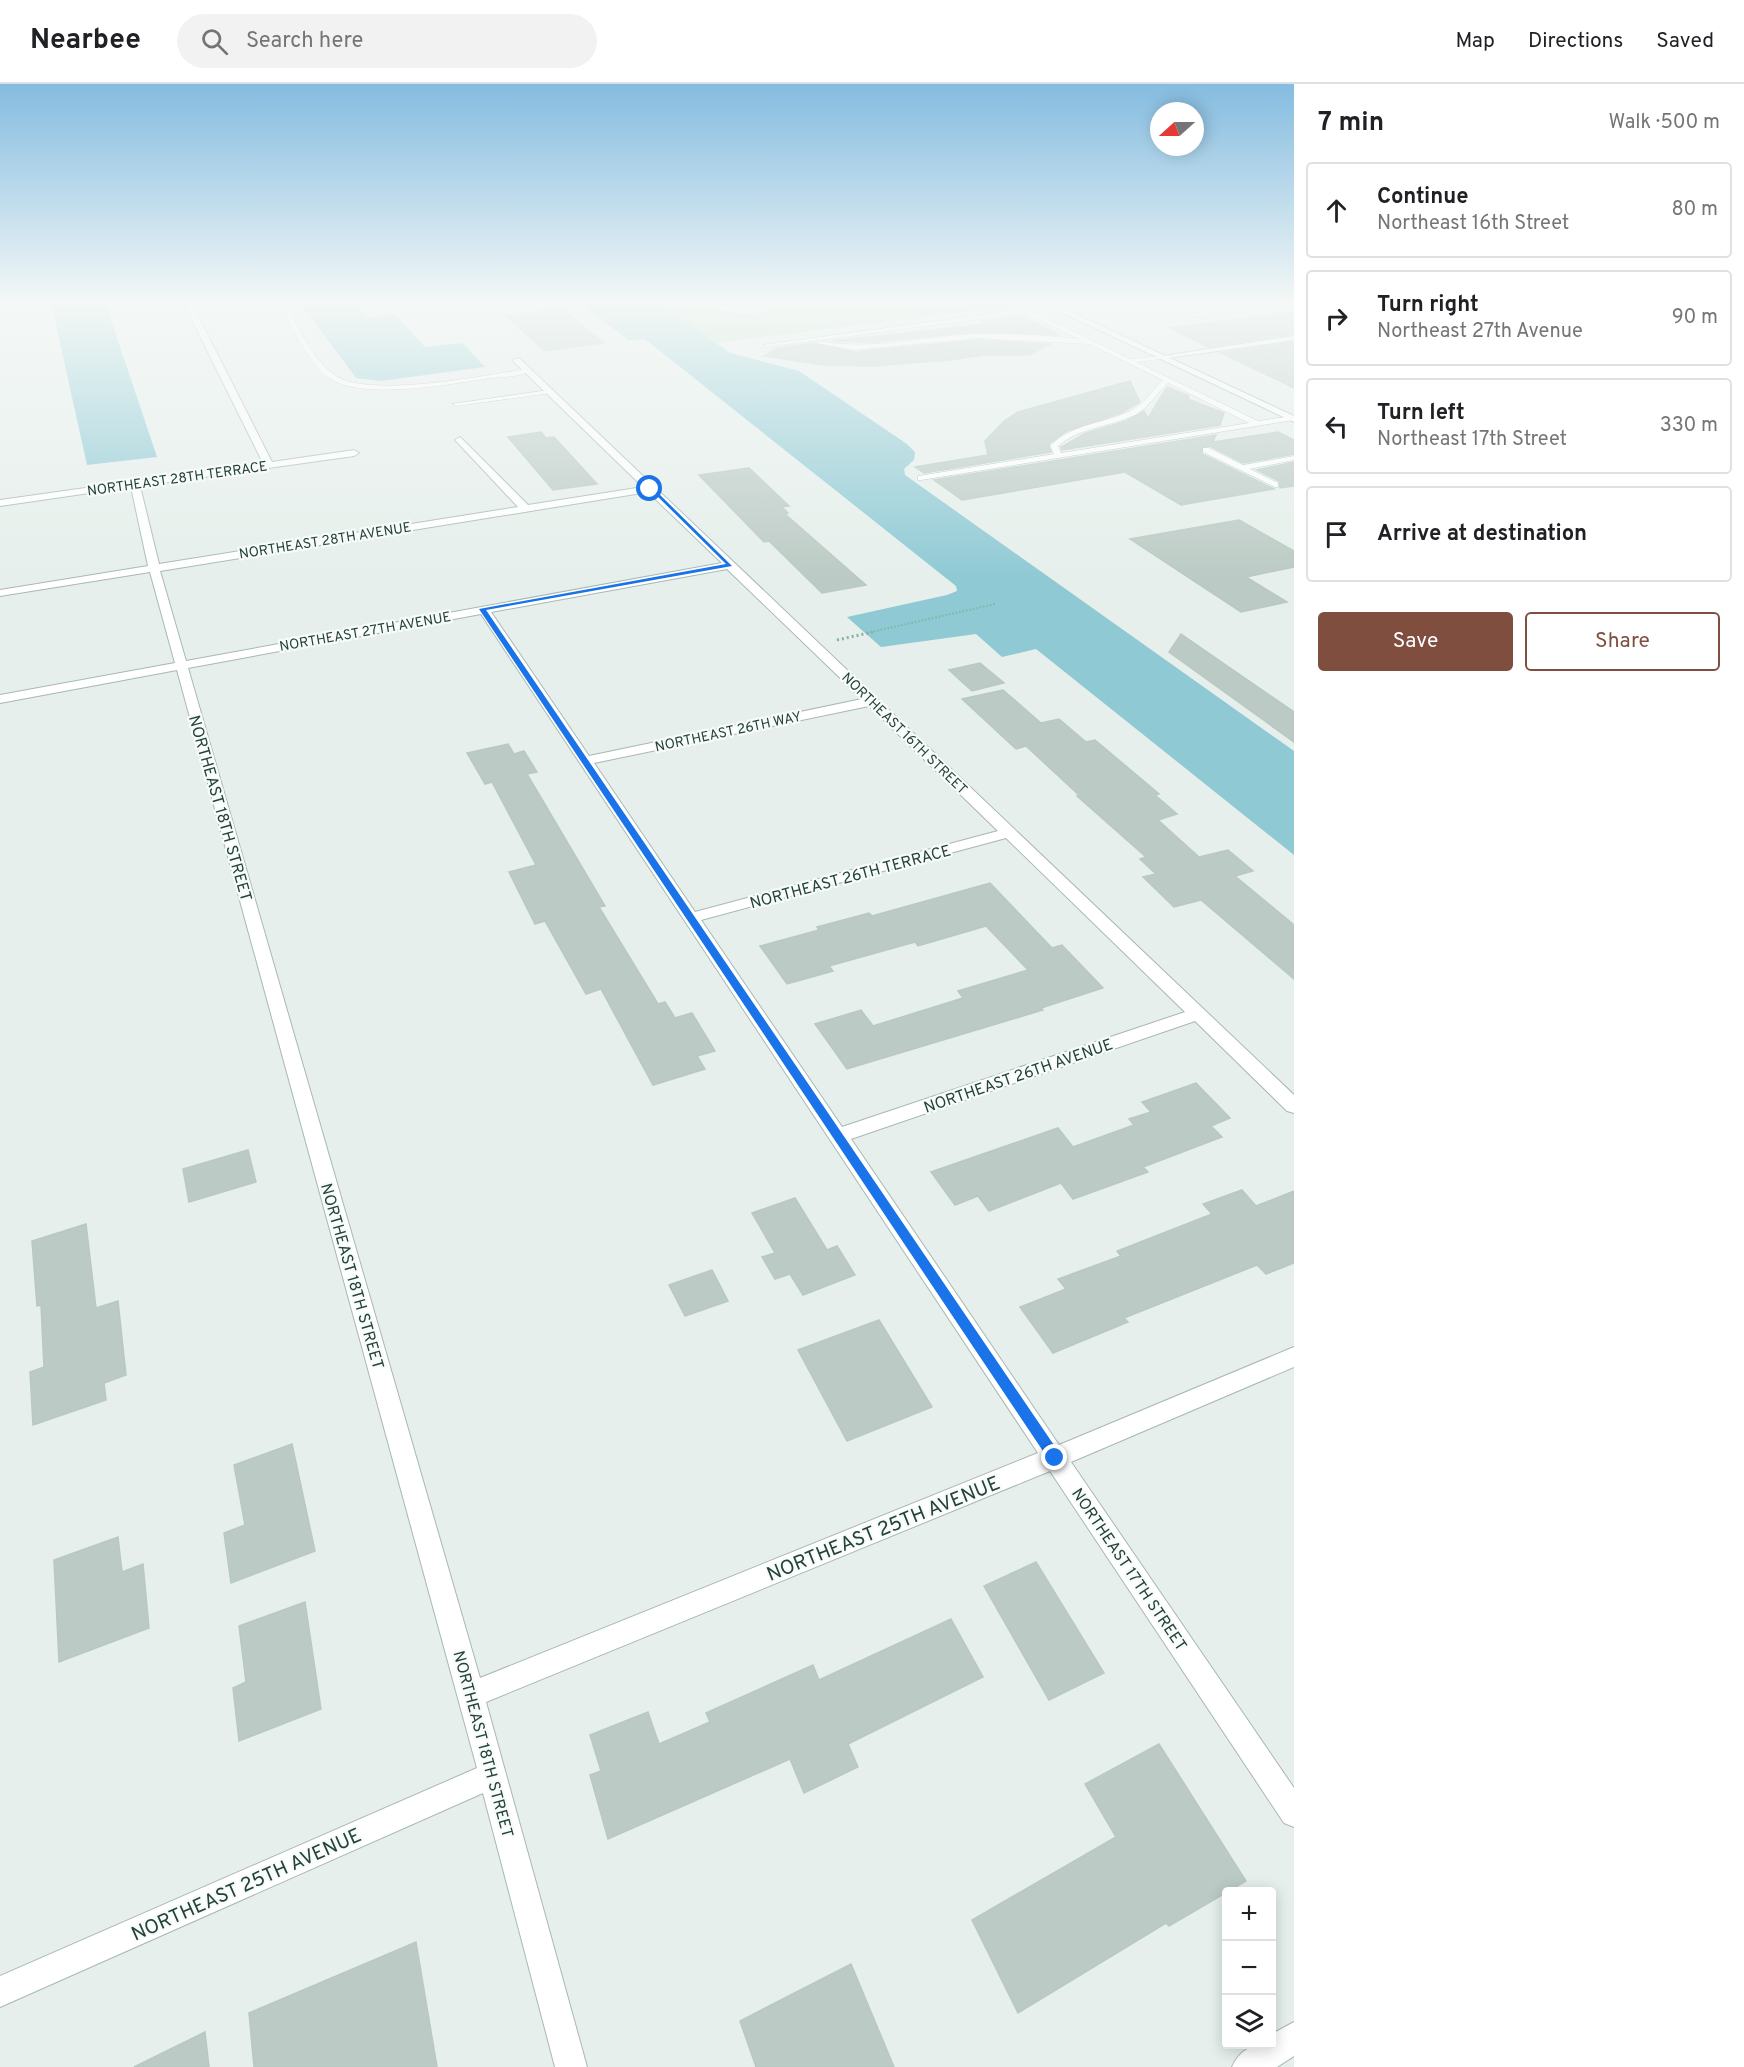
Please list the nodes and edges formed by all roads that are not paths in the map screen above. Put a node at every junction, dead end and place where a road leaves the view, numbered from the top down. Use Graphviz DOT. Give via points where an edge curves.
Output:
graph roads {
  1 [pos="234,395"];
  2 [pos="529,395"];
  3 [pos="552,395"];
  4 [pos="1155,395"];
  5 [pos="1198,395"];
  6 [pos="1242,395"];
  7 [pos="456,404"];
  8 [pos="1293,418"];
  9 [pos="1258,424"];
  10 [pos="460,440"];
  11 [pos="1206,450"];
  12 [pos="354,453"];
  13 [pos="1059,456"];
  14 [pos="1294,458"];
  15 [pos="269,465"];
  16 [pos="1242,468"];
  17 [pos="921,478"];
  18 [pos="135,484"];
  19 [pos="1275,485"];
  20 [pos="650,489"];
  21 [pos="0,504"];
  22 [pos="525,508"];
  23 [pos="730,565"];
  24 [pos="154,568"];
  25 [pos="0,593"];
  26 [pos="483,609"];
  27 [pos="180,665"];
  28 [pos="0,699"];
  29 [pos="872,701"];
  30 [pos="585,761"];
  31 [pos="1009,833"];
  32 [pos="691,918"];
  33 [pos="1198,1014"];
  34 [pos="1294,1106"];
  35 [pos="838,1136"];
  36 [pos="1294,1357"];
  37 [pos="1055,1458"];
  38 [pos="471,1695"];
  39 [pos="492,1775"];
  40 [pos="1294,1813"];
  41 [pos="0,1992"];
  42 [pos="1294,2038"];
  43 [pos="571,2067"];
  44 [pos="1248,2067"];
  1 -- 15 [label="street"];
  2 -- 7 [label="lane"];
  3 -- 20 [label="street, NORTHEAST 16TH STREET"];
  4 -- 13 [label="lane" via="1143,407 1064,436 1054,446"];
  5 -- 9 [label="lane"];
  6 -- 8 [label="street"];
  8 -- 9 [label="lane"];
  9 -- 13 [label="lane"];
  10 -- 22 [label="street"];
  11 -- 16 [label="lane"];
  12 -- 15 [label="street, NORTHEAST 28TH TERRACE"];
  13 -- 17 [label="lane"];
  14 -- 16 [label="lane"];
  15 -- 18 [label="street, NORTHEAST 28TH TERRACE"];
  16 -- 19 [label="lane"];
  18 -- 21 [label="street, NORTHEAST 28TH TERRACE"];
  18 -- 24 [label="street, NORTHEAST 18TH STREET"];
  20 -- 22 [label="street, NORTHEAST 28TH AVENUE"];
  20 -- 23 [label="street, NORTHEAST 16TH STREET"];
  22 -- 24 [label="street, NORTHEAST 28TH AVENUE"];
  23 -- 26 [label="street, NORTHEAST 27TH AVENUE"];
  23 -- 29 [label="street, NORTHEAST 16TH STREET"];
  24 -- 25 [label="street, NORTHEAST 28TH AVENUE"];
  24 -- 27 [label="street, NORTHEAST 18TH STREET"];
  26 -- 27 [label="street, NORTHEAST 27TH AVENUE"];
  26 -- 30 [label="street, NORTHEAST 17TH STREET"];
  27 -- 28 [label="street, NORTHEAST 27TH AVENUE"];
  27 -- 38 [label="street, NORTHEAST 18TH STREET"];
  29 -- 30 [label="street, NORTHEAST 26TH WAY"];
  29 -- 31 [label="street, NORTHEAST 16TH STREET"];
  30 -- 32 [label="street, NORTHEAST 17TH STREET"];
  31 -- 32 [label="street, NORTHEAST 26TH TERRACE"];
  31 -- 33 [label="street, NORTHEAST 16TH STREET"];
  32 -- 35 [label="street, NORTHEAST 17TH STREET"];
  33 -- 34 [label="street, NORTHEAST 16TH STREET"];
  33 -- 35 [label="street, NORTHEAST 26TH AVENUE"];
  35 -- 37 [label="street, NORTHEAST 17TH STREET"];
  36 -- 37 [label="street, NORTHEAST 25TH AVENUE"];
  37 -- 38 [label="street, NORTHEAST 25TH AVENUE"];
  37 -- 40 [label="street, NORTHEAST 17TH STREET"];
  38 -- 39 [label="street, NORTHEAST 18TH STREET"];
  39 -- 41 [label="street, NORTHEAST 25TH AVENUE"];
  39 -- 43 [label="street, NORTHEAST 18TH STREET"];
  42 -- 44 [label="street"];
}
